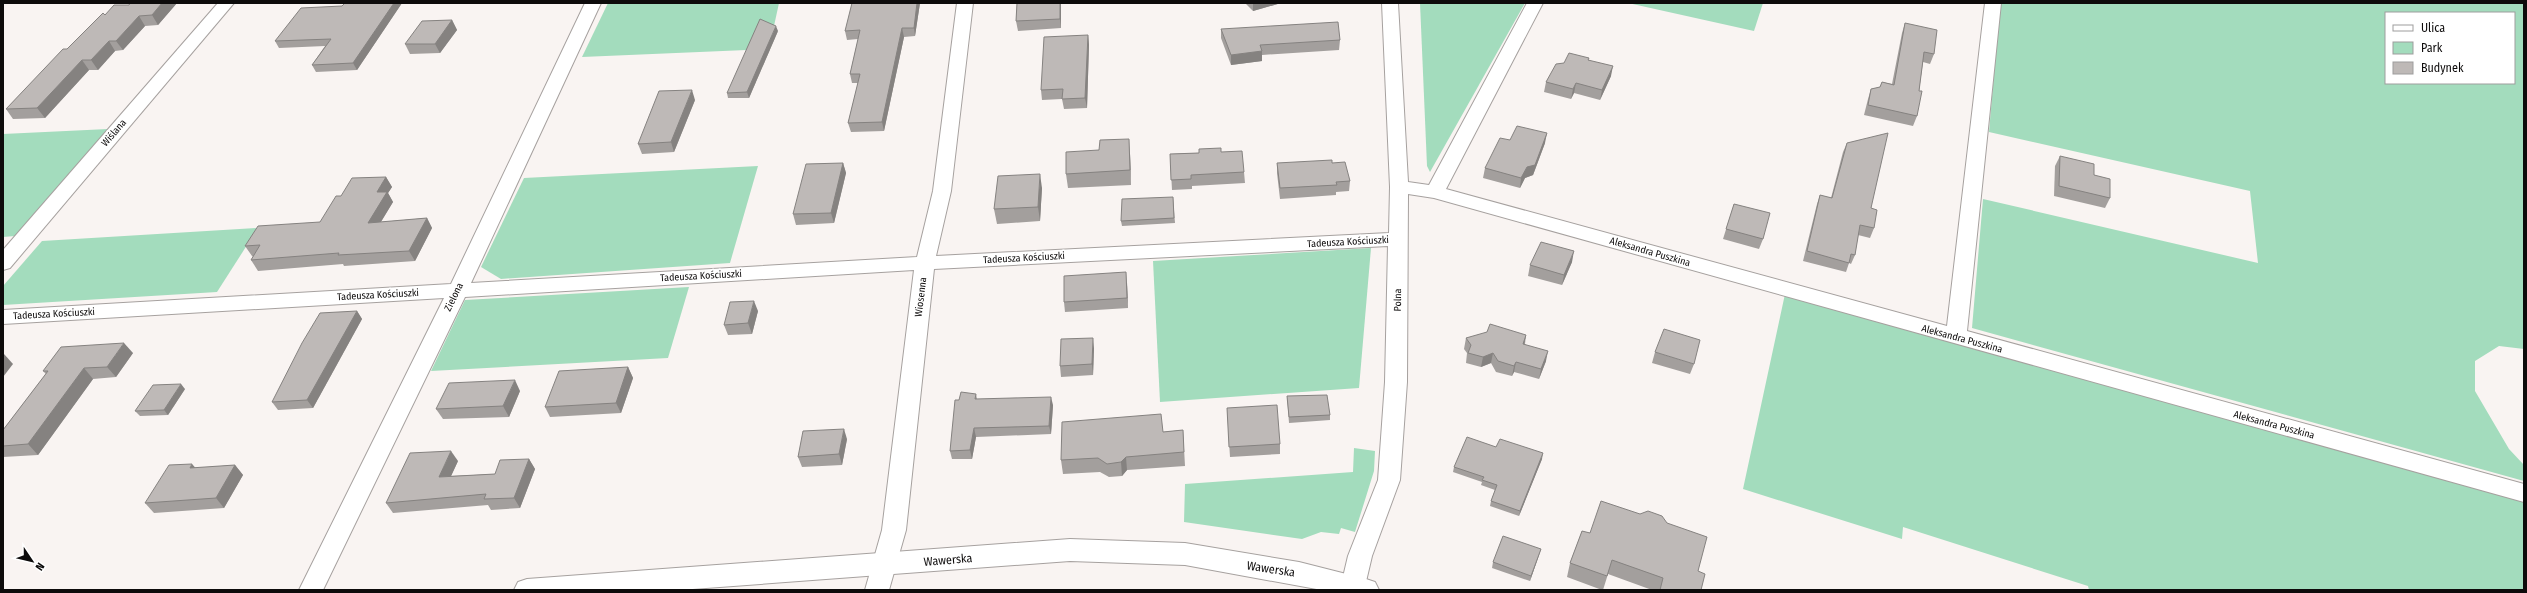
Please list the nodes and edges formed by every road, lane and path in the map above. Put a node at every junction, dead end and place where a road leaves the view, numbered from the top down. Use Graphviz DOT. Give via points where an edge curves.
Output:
graph roads {
  1 [pos="226,3"];
  2 [pos="593,3"];
  3 [pos="965,3"];
  4 [pos="1390,3"];
  5 [pos="1535,3"];
  6 [pos="1993,3"];
  7 [pos="1399,187"];
  8 [pos="1435,192"];
  9 [pos="1399,239"];
  10 [pos="3,263"];
  11 [pos="926,263"];
  12 [pos="458,290"];
  13 [pos="3,317"];
  14 [pos="1956,337"];
  15 [pos="2524,493"];
  16 [pos="885,565"];
  17 [pos="1357,589"];
  18 [pos="312,590"];
  19 [pos="527,590"];
  20 [pos="877,590"];
  1 -- 10 [label="street, Wiślana"];
  2 -- 12 [label="street, Zielona"];
  3 -- 11 [label="street, Wiosenna" via="942,191"];
  4 -- 7 [label="street, Polna"];
  5 -- 8 [label="street"];
  6 -- 14 [label="street"];
  7 -- 8 [label="street, Aleksandra Puszkina"];
  7 -- 9 [label="street, Polna"];
  8 -- 14 [label="street, Aleksandra Puszkina"];
  9 -- 11 [label="street, Tadeusza Kościuszki"];
  9 -- 17 [label="street, Polna" via="1396,382 1389,480 1360,556"];
  11 -- 12 [label="street, Tadeusza Kościuszki"];
  11 -- 16 [label="street, Wiosenna" via="894,530"];
  12 -- 13 [label="street, Tadeusza Kościuszki"];
  12 -- 18 [label="street, Zielona"];
  14 -- 15 [label="street, Aleksandra Puszkina"];
  16 -- 17 [label="street, Wawerska" via="1070,550 1185,554 1300,573"];
  16 -- 19 [label="street, Wawerska"];
  16 -- 20 [label="street, Wiosenna"];
}
